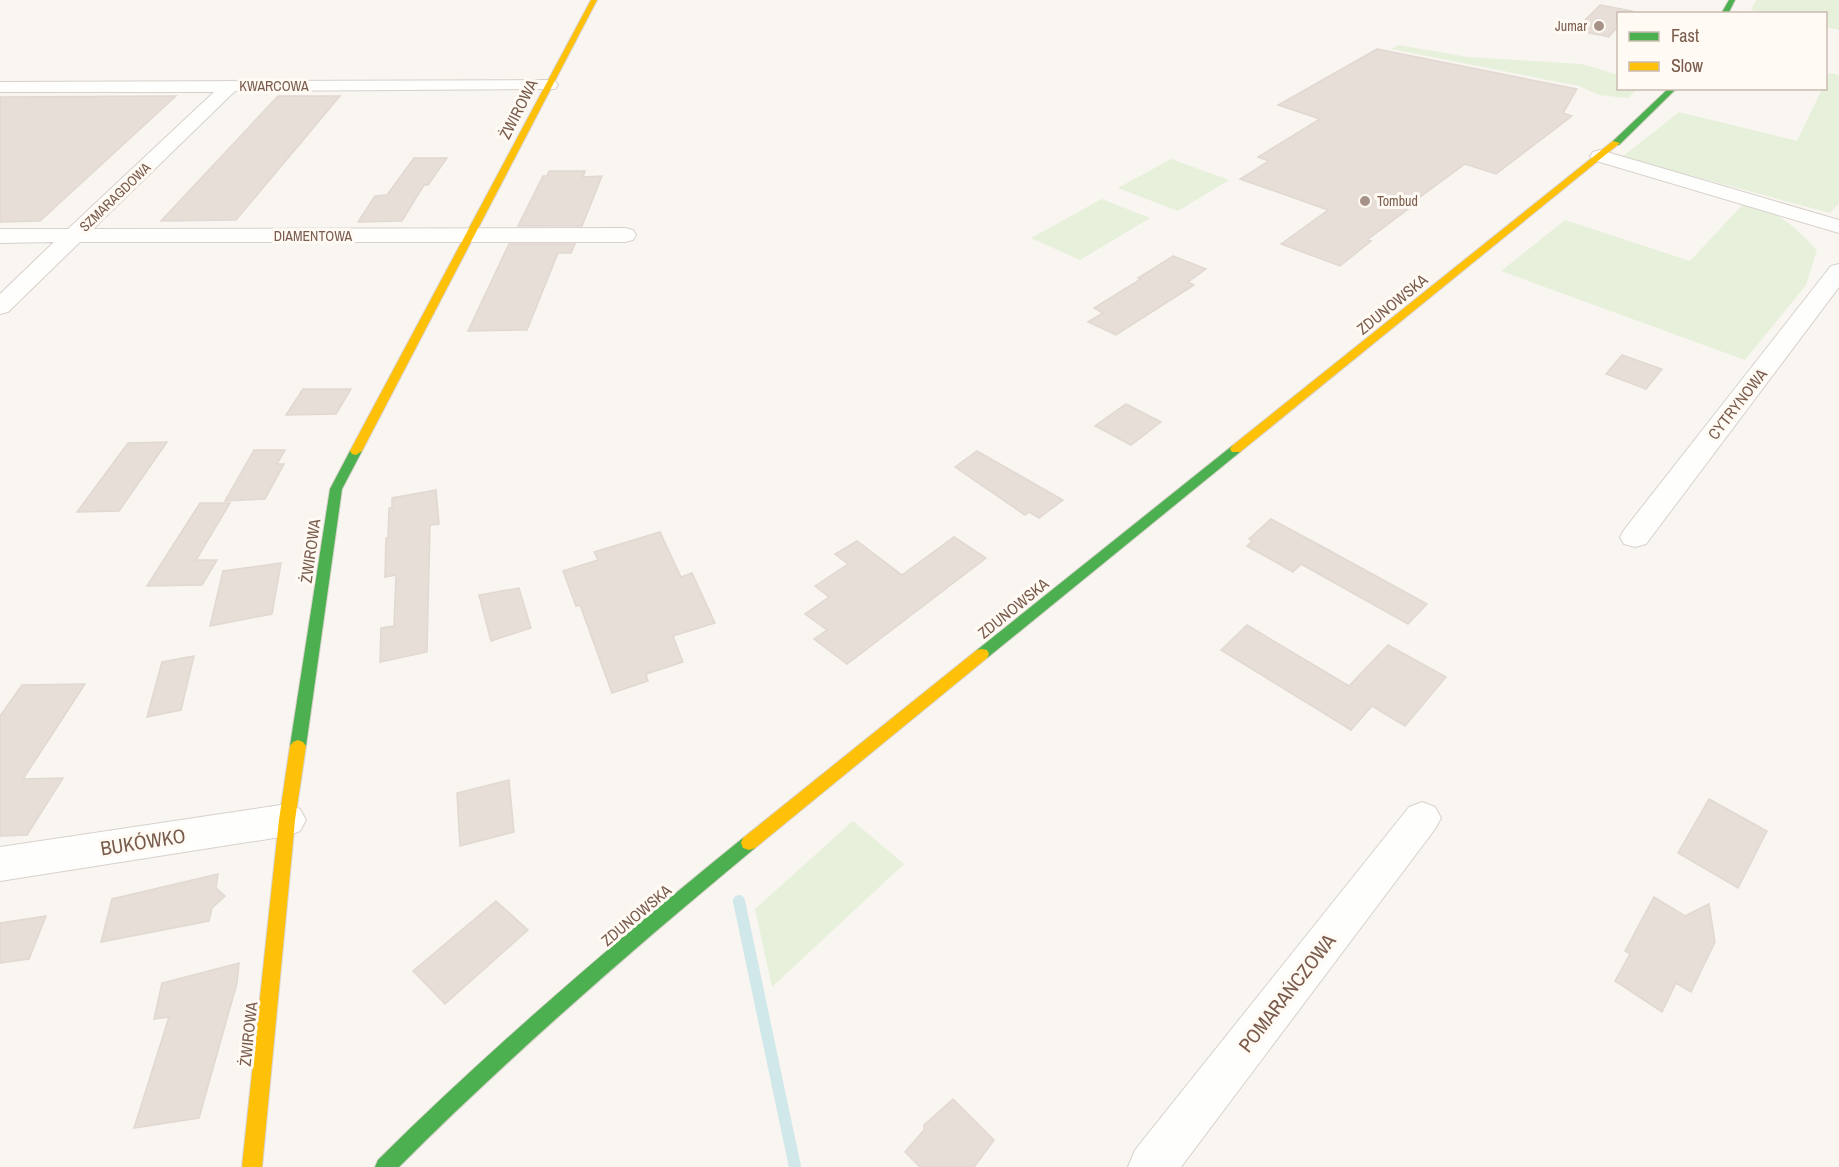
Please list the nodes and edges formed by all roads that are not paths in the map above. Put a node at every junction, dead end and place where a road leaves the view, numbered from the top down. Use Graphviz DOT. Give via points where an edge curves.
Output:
graph roads {
  1 [pos="594,0"];
  2 [pos="549,85"];
  3 [pos="230,86"];
  4 [pos="0,87"];
  5 [pos="1672,90"];
  6 [pos="1600,156"];
  7 [pos="1839,226"];
  8 [pos="625,235"];
  9 [pos="0,236"];
  10 [pos="75,236"];
  11 [pos="471,236"];
  12 [pos="1839,271"];
  13 [pos="0,307"];
  14 [pos="1635,537"];
  15 [pos="1422,818"];
  16 [pos="286,820"];
  17 [pos="0,864"];
  18 [pos="252,1167"];
  19 [pos="385,1167"];
  20 [pos="1152,1167"];
  1 -- 2 [label="main road, ŻWIROWA"];
  2 -- 3 [label="street, KWARCOWA"];
  2 -- 11 [label="main road, ŻWIROWA"];
  3 -- 4 [label="street, KWARCOWA"];
  3 -- 10 [label="street, SZMARAGDOWA"];
  5 -- 6 [label="main road, ZDUNOWSKA"];
  6 -- 7 [label="street"];
  6 -- 19 [label="main road, ZDUNOWSKA" via="641,930 430,1120"];
  8 -- 11 [label="street, DIAMENTOWA"];
  9 -- 10 [label="street, DIAMENTOWA"];
  10 -- 11 [label="street, DIAMENTOWA"];
  10 -- 13 [label="street, SZMARAGDOWA"];
  11 -- 16 [label="main road, ŻWIROWA" via="336,489"];
  12 -- 14 [label="street, CYTRYNOWA"];
  15 -- 20 [label="street, POMARAŃCZOWA"];
  16 -- 17 [label="street, BUKÓWKO"];
  16 -- 18 [label="main road, ŻWIROWA"];
}
